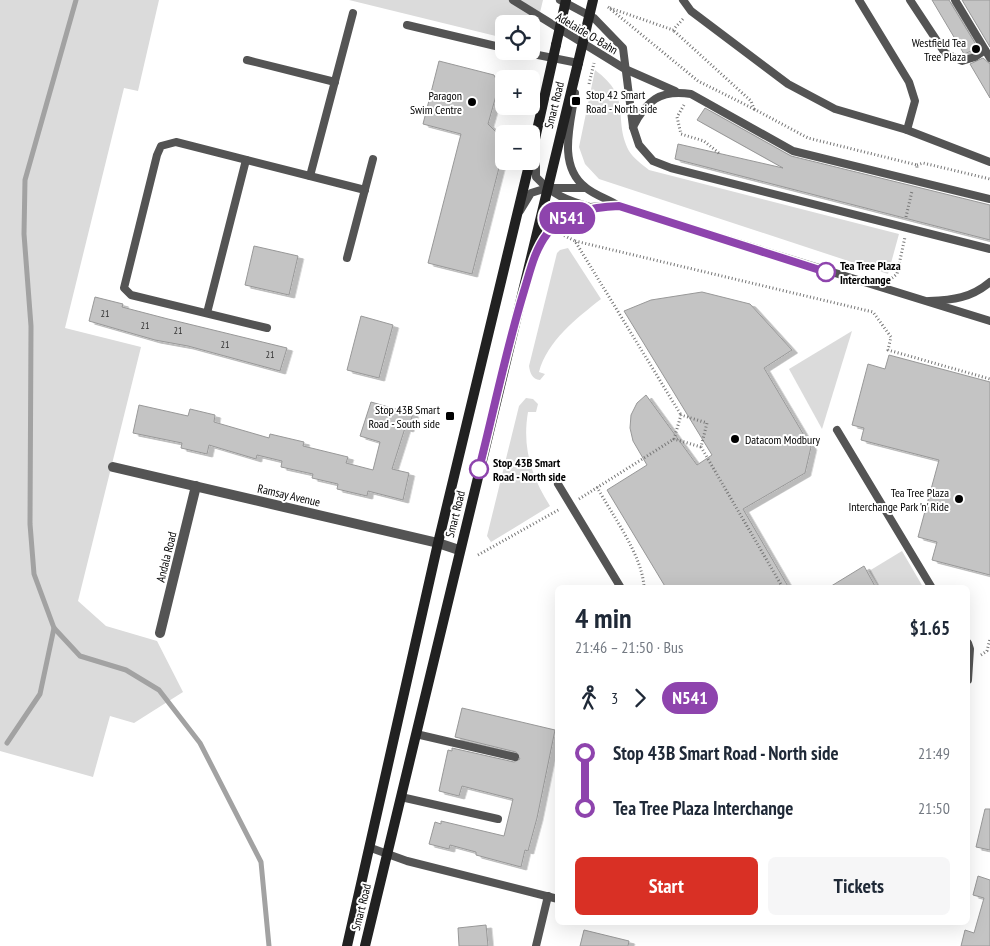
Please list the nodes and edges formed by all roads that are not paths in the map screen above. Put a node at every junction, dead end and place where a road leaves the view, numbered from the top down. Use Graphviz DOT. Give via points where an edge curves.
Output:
graph roads {
  1 [pos="513,0"];
  2 [pos="560,0"];
  3 [pos="566,0"];
  4 [pos="593,0"];
  5 [pos="683,0"];
  6 [pos="859,0"];
  7 [pos="910,0"];
  8 [pos="954,0"];
  9 [pos="353,13"];
  10 [pos="407,25"];
  11 [pos="495,46"];
  12 [pos="985,50"];
  13 [pos="540,56"];
  14 [pos="990,58"];
  15 [pos="553,59"];
  16 [pos="247,60"];
  17 [pos="578,63"];
  18 [pos="625,69"];
  19 [pos="335,82"];
  20 [pos="676,92"];
  21 [pos="542,107"];
  22 [pos="538,125"];
  23 [pos="633,127"];
  24 [pos="907,130"];
  25 [pos="373,159"];
  26 [pos="246,160"];
  27 [pos="990,162"];
  28 [pos="528,170"];
  29 [pos="310,176"];
  30 [pos="547,188"];
  31 [pos="585,188"];
  32 [pos="364,190"];
  33 [pos="990,199"];
  34 [pos="619,206"];
  35 [pos="590,208"];
  36 [pos="519,212"];
  37 [pos="990,249"];
  38 [pos="347,258"];
  39 [pos="990,282"];
  40 [pos="922,301"];
  41 [pos="207,313"];
  42 [pos="517,315"];
  43 [pos="990,321"];
  44 [pos="267,328"];
  45 [pos="837,430"];
  46 [pos="113,467"];
  47 [pos="558,484"];
  48 [pos="196,486"];
  49 [pos="438,543"];
  50 [pos="459,550"];
  51 [pos="619,585"];
  52 [pos="930,585"];
  53 [pos="160,633"];
  54 [pos="416,734"];
  55 [pos="515,757"];
  56 [pos="401,797"];
  57 [pos="498,819"];
  58 [pos="371,848"];
  59 [pos="387,855"];
  60 [pos="548,896"];
  61 [pos="555,898"];
  62 [pos="347,946"];
  63 [pos="365,946"];
  64 [pos="536,946"];
  1 -- 18 [label="lane, Adelaide O-Bahn"];
  2 -- 18 [label="lane, Adelaide O-Bahn" via="594,18 610,32 623,48"];
  3 -- 15 [label="main road, Smart Road, bridge"];
  4 -- 17 [label="main road, Smart Road, bridge"];
  5 -- 24 [label="lane" via="691,10 788,84 835,109"];
  6 -- 24 [label="lane" via="909,82 915,101"];
  7 -- 12 [label="lane" via="950,56 962,61"];
  8 -- 12 [label="lane"];
  9 -- 19 [label="lane"];
  10 -- 11 [label="lane"];
  12 -- 14 [label="lane"];
  13 -- 15 [label="lane"];
  15 -- 17 [label="lane"];
  15 -- 21 [label="main road, Smart Road"];
  16 -- 19 [label="lane"];
  17 -- 30 [label="main road, Smart Road"];
  17 -- 31 [label="lane" via="567,150 572,172"];
  18 -- 20 [label="lane, Adelaide O-Bahn"];
  18 -- 23 [label="lane, Adelaide O-Bahn"];
  19 -- 29 [label="lane"];
  20 -- 23 [label="lane" via="655,98 641,111"];
  20 -- 33 [label="lane" via="691,94 793,151"];
  21 -- 22 [label="main road, Smart Road"];
  21 -- 30 [label="lane" via="536,147 536,177"];
  23 -- 37 [label="lane" via="639,145 653,161 671,168"];
  24 -- 27 [label="lane"];
  25 -- 32 [label="lane"];
  26 -- 29 [label="lane"];
  26 -- 41 [label="lane"];
  26 -- 41 [label="lane" via="176,142 162,146 125,278 124,288 131,295"];
  28 -- 36 [label="main road, Smart Road"];
  29 -- 32 [label="lane"];
  30 -- 31 [label="lane"];
  30 -- 35 [label="lane" via="560,198"];
  30 -- 36 [label="lane" via="531,193"];
  30 -- 42 [label="main road, Smart Road"];
  31 -- 34 [label="lane"];
  32 -- 38 [label="lane"];
  34 -- 35 [label="lane"];
  34 -- 40 [label="lane"];
  35 -- 42 [label="lane" via="564,219 547,234 536,254"];
  36 -- 49 [label="main road, Smart Road"];
  39 -- 40 [label="lane" via="977,293 950,300"];
  40 -- 43 [label="lane"];
  41 -- 44 [label="lane"];
  42 -- 50 [label="main road, Smart Road"];
  45 -- 52 [label="lane"];
  46 -- 48 [label="street, Ramsay Avenue"];
  47 -- 51 [label="lane"];
  48 -- 49 [label="street, Ramsay Avenue"];
  48 -- 53 [label="street, Andala Road"];
  49 -- 50 [label="street, Ramsay Avenue"];
  49 -- 58 [label="main road, Smart Road"];
  50 -- 54 [label="main road, Smart Road"];
  54 -- 55 [label="lane"];
  54 -- 56 [label="main road, Smart Road"];
  56 -- 57 [label="lane"];
  56 -- 59 [label="main road, Smart Road"];
  58 -- 59 [label="lane"];
  58 -- 62 [label="main road, Smart Road"];
  59 -- 60 [label="lane"];
  59 -- 63 [label="main road, Smart Road"];
  60 -- 61 [label="lane"];
  60 -- 64 [label="lane"];
}
